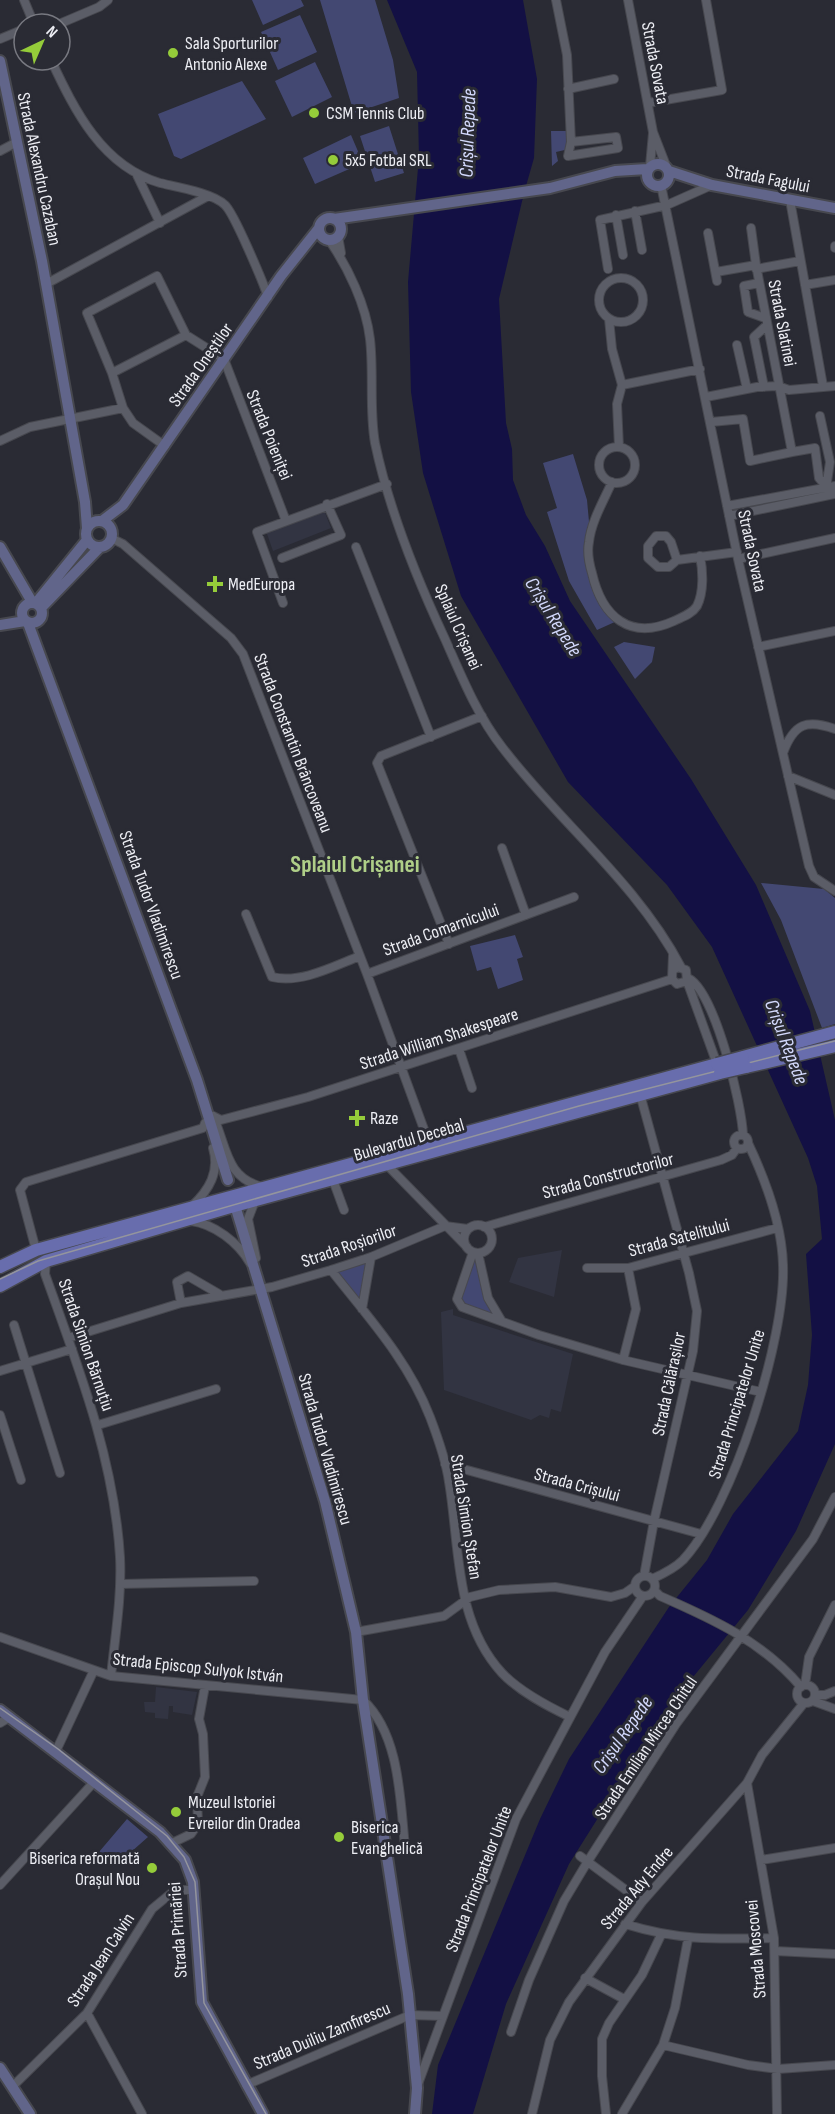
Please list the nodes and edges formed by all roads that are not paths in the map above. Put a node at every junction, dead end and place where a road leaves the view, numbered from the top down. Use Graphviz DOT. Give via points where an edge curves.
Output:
graph roads {
  1 [pos="108,0"];
  2 [pos="556,0"];
  3 [pos="628,0"];
  4 [pos="706,0"];
  5 [pos="72,18"];
  6 [pos="0,61"];
  7 [pos="57,72"];
  8 [pos="614,79"];
  9 [pos="568,89"];
  10 [pos="648,103"];
  11 [pos="653,132"];
  12 [pos="17,142"];
  13 [pos="571,142"];
  14 [pos="0,151"];
  15 [pos="648,172"];
  16 [pos="136,173"];
  17 [pos="666,176"];
  18 [pos="697,180"];
  19 [pos="712,185"];
  20 [pos="695,192"];
  21 [pos="208,196"];
  22 [pos="790,200"];
  23 [pos="667,205"];
  24 [pos="835,208"];
  25 [pos="635,211"];
  26 [pos="366,213"];
  27 [pos="616,216"];
  28 [pos="334,219"];
  29 [pos="160,223"];
  30 [pos="751,228"];
  31 [pos="708,233"];
  32 [pos="330,234"];
  33 [pos="642,250"];
  34 [pos="623,255"];
  35 [pos="800,261"];
  36 [pos="756,267"];
  37 [pos="608,269"];
  38 [pos="716,272"];
  39 [pos="835,280"];
  40 [pos="717,281"];
  41 [pos="759,283"];
  42 [pos="46,284"];
  43 [pos="805,285"];
  44 [pos="268,297"];
  45 [pos="609,319"];
  46 [pos="766,321"];
  47 [pos="186,335"];
  48 [pos="737,345"];
  49 [pos="224,359"];
  50 [pos="700,369"];
  51 [pos="112,373"];
  52 [pos="622,384"];
  53 [pos="778,386"];
  54 [pos="822,386"];
  55 [pos="835,386"];
  56 [pos="764,387"];
  57 [pos="747,389"];
  58 [pos="706,397"];
  59 [pos="123,408"];
  60 [pos="820,416"];
  61 [pos="70,419"];
  62 [pos="711,422"];
  63 [pos="0,441"];
  64 [pos="165,446"];
  65 [pos="619,447"];
  66 [pos="792,452"];
  67 [pos="612,482"];
  68 [pos="387,484"];
  69 [pos="826,486"];
  70 [pos="835,486"];
  71 [pos="832,495"];
  72 [pos="85,502"];
  73 [pos="327,504"];
  74 [pos="123,505"];
  75 [pos="727,506"];
  76 [pos="729,516"];
  77 [pos="101,521"];
  78 [pos="286,521"];
  79 [pos="87,528"];
  80 [pos="112,536"];
  81 [pos="835,538"];
  82 [pos="87,540"];
  83 [pos="0,547"];
  84 [pos="100,547"];
  85 [pos="356,547"];
  86 [pos="738,555"];
  87 [pos="700,556"];
  88 [pos="282,558"];
  89 [pos="676,560"];
  90 [pos="283,603"];
  91 [pos="31,612"];
  92 [pos="0,620"];
  93 [pos="0,625"];
  94 [pos="835,631"];
  95 [pos="758,647"];
  96 [pos="482,716"];
  97 [pos="835,729"];
  98 [pos="431,737"];
  99 [pos="783,754"];
  100 [pos="788,776"];
  101 [pos="835,795"];
  102 [pos="502,848"];
  103 [pos="835,891"];
  104 [pos="574,897"];
  105 [pos="246,914"];
  106 [pos="526,915"];
  107 [pos="449,944"];
  108 [pos="360,956"];
  109 [pos="677,969"];
  110 [pos="367,974"];
  111 [pos="672,979"];
  112 [pos="685,981"];
  113 [pos="831,1033"];
  114 [pos="832,1047"];
  115 [pos="459,1049"];
  116 [pos="401,1067"];
  117 [pos="718,1069"];
  118 [pos="472,1088"];
  119 [pos="640,1094"];
  120 [pos="205,1106"];
  121 [pos="206,1123"];
  122 [pos="220,1123"];
  123 [pos="745,1139"];
  124 [pos="429,1143"];
  125 [pos="737,1148"];
  126 [pos="387,1165"];
  127 [pos="662,1178"];
  128 [pos="228,1180"];
  129 [pos="333,1180"];
  130 [pos="267,1188"];
  131 [pos="255,1201"];
  132 [pos="344,1210"];
  133 [pos="237,1212"];
  134 [pos="187,1215"];
  135 [pos="445,1226"];
  136 [pos="484,1227"];
  137 [pos="777,1228"];
  138 [pos="468,1229"];
  139 [pos="36,1250"];
  140 [pos="473,1251"];
  141 [pos="683,1253"];
  142 [pos="371,1257"];
  143 [pos="41,1263"];
  144 [pos="0,1267"];
  145 [pos="587,1268"];
  146 [pos="628,1268"];
  147 [pos="331,1270"];
  148 [pos="0,1286"];
  149 [pos="256,1286"];
  150 [pos="219,1294"];
  151 [pos="181,1303"];
  152 [pos="363,1309"];
  153 [pos="501,1320"];
  154 [pos="14,1325"];
  155 [pos="68,1338"];
  156 [pos="72,1349"];
  157 [pos="623,1360"];
  158 [pos="25,1364"];
  159 [pos="0,1371"];
  160 [pos="688,1375"];
  161 [pos="216,1389"];
  162 [pos="761,1392"];
  163 [pos="0,1415"];
  164 [pos="98,1425"];
  165 [pos="445,1464"];
  166 [pos="60,1473"];
  167 [pos="21,1480"];
  168 [pos="835,1497"];
  169 [pos="654,1521"];
  170 [pos="701,1534"];
  171 [pos="648,1578"];
  172 [pos="254,1581"];
  173 [pos="120,1584"];
  174 [pos="635,1586"];
  175 [pos="657,1594"];
  176 [pos="643,1596"];
  177 [pos="464,1602"];
  178 [pos="835,1605"];
  179 [pos="356,1632"];
  180 [pos="0,1636"];
  181 [pos="743,1636"];
  182 [pos="94,1670"];
  183 [pos="806,1670"];
  184 [pos="789,1673"];
  185 [pos="111,1676"];
  186 [pos="205,1686"];
  187 [pos="803,1686"];
  188 [pos="835,1691"];
  189 [pos="814,1698"];
  190 [pos="363,1700"];
  191 [pos="804,1703"];
  192 [pos="835,1709"];
  193 [pos="0,1710"];
  194 [pos="570,1718"];
  195 [pos="5,1720"];
  196 [pos="56,1751"];
  197 [pos="95,1781"];
  198 [pos="747,1783"];
  199 [pos="172,1843"];
  200 [pos="835,1848"];
  201 [pos="387,1849"];
  202 [pos="580,1856"];
  203 [pos="761,1860"];
  204 [pos="588,1861"];
  205 [pos="0,1885"];
  206 [pos="194,1890"];
  207 [pos="642,1902"];
  208 [pos="625,1924"];
  209 [pos="661,1935"];
  210 [pos="774,1938"];
  211 [pos="688,1939"];
  212 [pos="775,1951"];
  213 [pos="835,1954"];
  214 [pos="585,1978"];
  215 [pos="624,1999"];
  216 [pos="87,2013"];
  217 [pos="410,2015"];
  218 [pos="443,2016"];
  219 [pos="511,2032"];
  220 [pos="663,2044"];
  221 [pos="835,2065"];
  222 [pos="0,2068"];
  223 [pos="778,2069"];
  224 [pos="246,2085"];
  225 [pos="13,2086"];
  226 [pos="417,2088"];
  227 [pos="25,2111"];
  228 [pos="142,2114"];
  229 [pos="263,2114"];
  230 [pos="415,2114"];
  231 [pos="532,2114"];
  232 [pos="606,2114"];
  233 [pos="622,2114"];
  234 [pos="777,2114"];
  1 -- 5 [label="street"];
  2 -- 9 [label="street" via="567,55"];
  3 -- 10 [label="street, Strada Sovata"];
  4 -- 10 [label="street" via="722,90"];
  6 -- 12 [label="street, Strada Alexandru Cazaban"];
  7 -- 16 [label="street" via="90,130 117,160"];
  8 -- 9 [label="street"];
  9 -- 13 [label="street"];
  10 -- 11 [label="street, Strada Sovata"];
  11 -- 15 [label="street, Strada Sovata"];
  11 -- 17 [label="street, Strada Sovata"];
  12 -- 14 [label="street"];
  12 -- 42 [label="street, Strada Alexandru Cazaban"];
  13 -- 13 [label="street" via="616,137 618,148 568,156"];
  15 -- 17 [label="street, Strada Fagului"];
  15 -- 17 [label="street, Strada Fagului" via="662,165"];
  15 -- 26 [label="street, Strada Fagului" via="599,175 550,188"];
  16 -- 21 [label="street"];
  16 -- 29 [label="street"];
  17 -- 18 [label="street, Strada Fagului"];
  17 -- 23 [label="street, Strada Sovata"];
  18 -- 19 [label="street, Strada Fagului"];
  18 -- 20 [label="street"];
  19 -- 20 [label="street"];
  19 -- 22 [label="street, Strada Fagului"];
  20 -- 23 [label="street"];
  21 -- 29 [label="street, Strada Alexandru Cazaban"];
  21 -- 44 [label="street" via="226,205"];
  22 -- 24 [label="street, Strada Fagului"];
  22 -- 35 [label="street"];
  23 -- 25 [label="street"];
  23 -- 50 [label="street, Strada Sovata"];
  25 -- 27 [label="street"];
  25 -- 33 [label="street"];
  26 -- 28 [label="street"];
  26 -- 32 [label="street"];
  27 -- 34 [label="street"];
  27 -- 37 [label="street" via="599,222"];
  28 -- 32 [label="street" via="340,224"];
  28 -- 32 [label="street" via="325,219"];
  29 -- 42 [label="street, Strada Alexandru Cazaban"];
  30 -- 36 [label="street, Strada Slatinei"];
  31 -- 38 [label="street"];
  32 -- 44 [label="street, Strada Oneștilor" via="307,244"];
  32 -- 68 [label="street, Splaiul Crișanei" via="370,339 375,442"];
  35 -- 36 [label="street"];
  35 -- 43 [label="street"];
  36 -- 38 [label="street"];
  36 -- 41 [label="street, Strada Slatinei"];
  38 -- 40 [label="street"];
  39 -- 43 [label="street"];
  41 -- 46 [label="street, Strada Slatinei"];
  41 -- 46 [label="street" via="744,286 748,312"];
  42 -- 61 [label="street, Strada Alexandru Cazaban"];
  43 -- 54 [label="street"];
  44 -- 49 [label="street, Strada Oneștilor"];
  45 -- 45 [label="street" via="599,301 603,287 615,279 636,283 644,304 637,317 623,323"];
  45 -- 52 [label="street"];
  46 -- 53 [label="street, Strada Slatinei"];
  46 -- 56 [label="street" via="754,337"];
  47 -- 49 [label="street"];
  47 -- 51 [label="street"];
  47 -- 51 [label="street" via="157,276 87,313"];
  48 -- 57 [label="street"];
  49 -- 64 [label="street, Strada Oneștilor"];
  49 -- 78 [label="street, Strada Poieniței"];
  50 -- 52 [label="street"];
  50 -- 58 [label="street, Strada Sovata"];
  51 -- 59 [label="street"];
  52 -- 65 [label="street" via="617,404"];
  53 -- 54 [label="street" via="789,390"];
  53 -- 56 [label="street"];
  53 -- 66 [label="street, Strada Slatinei"];
  54 -- 55 [label="street"];
  56 -- 57 [label="street"];
  57 -- 58 [label="street"];
  58 -- 62 [label="street, Strada Sovata"];
  59 -- 61 [label="street"];
  59 -- 64 [label="street" via="133,423"];
  60 -- 69 [label="street" via="830,462"];
  61 -- 63 [label="street" via="30,427"];
  61 -- 72 [label="street, Strada Alexandru Cazaban"];
  62 -- 66 [label="street" via="743,419 750,461"];
  62 -- 75 [label="street, Strada Sovata"];
  64 -- 74 [label="street, Strada Oneștilor"];
  65 -- 67 [label="street" via="605,451 600,459 603,476"];
  65 -- 67 [label="street" via="629,451 635,464 628,479"];
  66 -- 69 [label="street" via="815,448 819,477"];
  67 -- 87 [label="street" via="589,540 588,558 595,587 606,610 617,621 636,628 658,628 689,614 700,598"];
  68 -- 73 [label="street"];
  68 -- 96 [label="street, Splaiul Crișanei" via="393,511 444,638"];
  69 -- 70 [label="street"];
  69 -- 71 [label="street"];
  69 -- 75 [label="street"];
  71 -- 76 [label="street"];
  72 -- 77 [label="street, Strada Alexandru Cazaban"];
  72 -- 79 [label="street, Strada Alexandru Cazaban"];
  73 -- 78 [label="street"];
  73 -- 88 [label="street" via="341,535"];
  74 -- 77 [label="street, Strada Oneștilor"];
  74 -- 80 [label="street, Strada Oneștilor"];
  75 -- 76 [label="street, Strada Sovata"];
  76 -- 86 [label="street, Strada Sovata"];
  77 -- 79 [label="street" via="92,522"];
  77 -- 80 [label="street" via="109,526"];
  78 -- 90 [label="street" via="257,532"];
  79 -- 82 [label="street"];
  80 -- 84 [label="street"];
  80 -- 108 [label="street, Strada Constantin Brâncoveanu" via="225,632 243,654"];
  81 -- 86 [label="street"];
  82 -- 84 [label="street"];
  82 -- 91 [label="street"];
  83 -- 91 [label="street, Strada Tudor Vladimirescu"];
  84 -- 91 [label="street"];
  85 -- 98 [label="street"];
  86 -- 87 [label="street"];
  86 -- 95 [label="street, Strada Sovata"];
  87 -- 89 [label="street"];
  89 -- 89 [label="street" via="669,538 660,535 651,539 647,552 653,565 669,567"];
  91 -- 92 [label="street"];
  91 -- 93 [label="street"];
  91 -- 120 [label="street, Strada Tudor Vladimirescu" via="37,643"];
  94 -- 95 [label="street"];
  95 -- 99 [label="street, Strada Sovata"];
  96 -- 98 [label="street"];
  96 -- 109 [label="street, Splaiul Crișanei" via="501,746 555,811 627,889 672,950"];
  97 -- 99 [label="street" via="815,722 807,724 794,733"];
  98 -- 107 [label="street" via="379,759 380,771"];
  99 -- 100 [label="street, Strada Sovata"];
  100 -- 101 [label="street"];
  100 -- 103 [label="street, Strada Sovata" via="809,866 814,877"];
  102 -- 106 [label="street, Strada Comarnicului"];
  104 -- 106 [label="street, Strada Comarnicului"];
  105 -- 108 [label="street" via="272,977 318,973"];
  106 -- 107 [label="street, Strada Comarnicului"];
  107 -- 110 [label="street, Strada Comarnicului"];
  108 -- 110 [label="street, Strada Constantin Brâncoveanu"];
  109 -- 111 [label="street, Splaiul Crișanei"];
  109 -- 112 [label="street, Splaiul Crișanei" via="686,970"];
  110 -- 116 [label="street, Strada Constantin Brâncoveanu"];
  111 -- 112 [label="street, Splaiul Crișanei"];
  111 -- 115 [label="street, Strada William Shakespeare"];
  112 -- 117 [label="street, Splaiul Crișanei" via="698,1006"];
  112 -- 123 [label="street, Strada Principatelor Unite" via="700,987 717,1024"];
  113 -- 117 [label="main road, Bulevardul Decebal, bridge"];
  114 -- 117 [label="main road, Bulevardul Decebal, bridge"];
  115 -- 116 [label="street, Strada William Shakespeare"];
  115 -- 118 [label="street"];
  116 -- 122 [label="street, Strada William Shakespeare"];
  116 -- 124 [label="street, Strada Constantin Brâncoveanu"];
  117 -- 119 [label="main road, Bulevardul Decebal"];
  117 -- 124 [label="main road, Bulevardul Decebal"];
  119 -- 126 [label="main road, Bulevardul Decebal"];
  119 -- 127 [label="street, Strada Călărașilor"];
  120 -- 121 [label="street"];
  120 -- 122 [label="street"];
  120 -- 128 [label="street, Strada Tudor Vladimirescu"];
  121 -- 134 [label="street" via="215,1154 214,1172 207,1190"];
  121 -- 139 [label="street" via="202,1128 26,1182 20,1190"];
  122 -- 130 [label="street" via="237,1175"];
  123 -- 125 [label="street, Strada Constructorilor" via="744,1149"];
  123 -- 125 [label="street" via="736,1136"];
  123 -- 137 [label="street, Strada Principatelor Unite" via="764,1182"];
  124 -- 130 [label="main road, Bulevardul Decebal"];
  125 -- 127 [label="street, Strada Constructorilor" via="721,1160"];
  126 -- 129 [label="main road, Bulevardul Decebal"];
  126 -- 135 [label="street"];
  127 -- 136 [label="street, Strada Constructorilor"];
  127 -- 141 [label="street, Strada Călărașilor"];
  129 -- 131 [label="main road, Bulevardul Decebal"];
  129 -- 132 [label="street"];
  130 -- 134 [label="main road, Bulevardul Decebal"];
  131 -- 134 [label="main road, Bulevardul Decebal"];
  131 -- 149 [label="street" via="248,1220"];
  133 -- 149 [label="street, Strada Tudor Vladimirescu"];
  134 -- 139 [label="main road, Bulevardul Decebal"];
  134 -- 143 [label="main road, Bulevardul Decebal"];
  134 -- 149 [label="street" via="228,1238 247,1258"];
  135 -- 138 [label="street"];
  135 -- 140 [label="street"];
  135 -- 142 [label="street, Strada Roșiorilor"];
  136 -- 138 [label="street"];
  136 -- 140 [label="street" via="491,1233 492,1241 486,1251"];
  137 -- 141 [label="street, Strada Satelitului"];
  137 -- 162 [label="street, Strada Principatelor Unite" via="783,1292"];
  138 -- 140 [label="street" via="464,1236"];
  139 -- 144 [label="main road, Bulevardul Decebal"];
  140 -- 153 [label="street" via="488,1298"];
  140 -- 153 [label="street" via="458,1304"];
  141 -- 146 [label="street, Strada Satelitului"];
  141 -- 160 [label="street, Strada Călărașilor" via="697,1311"];
  142 -- 147 [label="street, Strada Roșiorilor"];
  142 -- 152 [label="street"];
  143 -- 148 [label="main road, Bulevardul Decebal"];
  143 -- 155 [label="street, Strada Simion Bărnuțiu"];
  145 -- 146 [label="street, Strada Satelitului"];
  146 -- 157 [label="street" via="636,1309"];
  147 -- 149 [label="street, Strada Roșiorilor"];
  147 -- 152 [label="street, Strada Simion Ștefan"];
  149 -- 150 [label="street, Strada Roșiorilor"];
  149 -- 179 [label="street, Strada Tudor Vladimirescu" via="325,1502"];
  150 -- 151 [label="street, Strada Roșiorilor"];
  150 -- 151 [label="street" via="188,1276 177,1282"];
  151 -- 155 [label="street, Strada Roșiorilor"];
  152 -- 165 [label="street, Strada Simion Ștefan" via="403,1360 430,1418"];
  153 -- 157 [label="street"];
  154 -- 158 [label="street"];
  155 -- 156 [label="street, Strada Simion Bărnuțiu"];
  156 -- 158 [label="street"];
  156 -- 164 [label="street, Strada Simion Bărnuțiu"];
  157 -- 160 [label="street"];
  158 -- 159 [label="street"];
  158 -- 166 [label="street"];
  160 -- 162 [label="street"];
  160 -- 169 [label="street, Strada Călărașilor"];
  161 -- 164 [label="street, Strada Simion Bărnuțiu"];
  162 -- 170 [label="street, Strada Principatelor Unite" via="726,1492"];
  163 -- 167 [label="street"];
  164 -- 173 [label="street, Strada Simion Bărnuțiu" via="112,1492"];
  165 -- 169 [label="street, Strada Crișului"];
  165 -- 177 [label="street, Strada Simion Ștefan"];
  168 -- 181 [label="street, Strada Emilian Mircea Chitul" via="813,1539"];
  169 -- 170 [label="street, Strada Crișului"];
  169 -- 171 [label="street, Strada Călărașilor"];
  170 -- 171 [label="street, Strada Principatelor Unite" via="682,1560"];
  171 -- 174 [label="street, Strada Principatelor Unite" via="637,1580"];
  171 -- 175 [label="street"];
  172 -- 173 [label="street"];
  173 -- 185 [label="street, Strada Simion Bărnuțiu"];
  174 -- 176 [label="street"];
  174 -- 177 [label="street" via="611,1597 555,1587 516,1588"];
  175 -- 176 [label="street"];
  175 -- 181 [label="street"];
  176 -- 194 [label="street, Strada Principatelor Unite" via="605,1652"];
  177 -- 179 [label="street" via="444,1616"];
  177 -- 194 [label="street, Strada Simion Ștefan" via="501,1672 524,1691"];
  178 -- 183 [label="street"];
  179 -- 190 [label="street, Strada Tudor Vladimirescu"];
  180 -- 182 [label="street, Strada Episcop Sulyok István"];
  181 -- 184 [label="street"];
  181 -- 204 [label="street, Strada Emilian Mircea Chitul" via="676,1724"];
  182 -- 185 [label="street, Strada Episcop Sulyok István"];
  182 -- 196 [label="street"];
  183 -- 184 [label="street"];
  183 -- 187 [label="street"];
  184 -- 187 [label="street"];
  185 -- 186 [label="street, Strada Episcop Sulyok István"];
  186 -- 190 [label="street, Strada Episcop Sulyok István"];
  186 -- 199 [label="street" via="199,1719 205,1777 197,1797 198,1824 191,1834"];
  187 -- 189 [label="street" via="812,1688"];
  187 -- 191 [label="street" via="798,1698"];
  188 -- 189 [label="street"];
  189 -- 191 [label="street"];
  189 -- 192 [label="street"];
  190 -- 201 [label="street, Strada Tudor Vladimirescu"];
  190 -- 201 [label="street, Strada Tudor Vladimirescu" via="378,1718 396,1775 405,1847"];
  191 -- 198 [label="street, Strada Ady Endre" via="762,1755"];
  193 -- 195 [label="street, Strada Primăriei"];
  194 -- 218 [label="street, Strada Principatelor Unite" via="516,1818"];
  195 -- 196 [label="street, Strada Primăriei"];
  196 -- 197 [label="street, Strada Primăriei"];
  197 -- 199 [label="street, Strada Primăriei"];
  197 -- 205 [label="street"];
  198 -- 203 [label="street, Strada Moscovei"];
  198 -- 207 [label="street, Strada Ady Endre"];
  199 -- 206 [label="street, Strada Primăriei" via="189,1869"];
  200 -- 203 [label="street"];
  201 -- 217 [label="street, Strada Tudor Vladimirescu"];
  202 -- 204 [label="street"];
  203 -- 210 [label="street, Strada Moscovei"];
  204 -- 207 [label="street"];
  204 -- 219 [label="street, Strada Emilian Mircea Chitul" via="560,1911"];
  206 -- 216 [label="street, Strada Jean Calvin" via="175,1890 152,1909"];
  206 -- 224 [label="street, Strada Primăriei" via="202,2002"];
  207 -- 208 [label="street, Strada Ady Endre"];
  208 -- 209 [label="street"];
  208 -- 214 [label="street, Strada Ady Endre"];
  209 -- 211 [label="street"];
  209 -- 215 [label="street" via="642,1975"];
  210 -- 211 [label="street"];
  210 -- 212 [label="street, Strada Moscovei"];
  211 -- 220 [label="street" via="675,2008"];
  212 -- 213 [label="street"];
  212 -- 223 [label="street, Strada Moscovei"];
  214 -- 215 [label="street"];
  214 -- 231 [label="street, Strada Ady Endre" via="550,2040"];
  215 -- 232 [label="street" via="602,2039"];
  216 -- 225 [label="street, Strada Jean Calvin"];
  216 -- 228 [label="street"];
  217 -- 218 [label="street"];
  217 -- 224 [label="street, Strada Duiliu Zamfirescu"];
  217 -- 226 [label="street, Strada Tudor Vladimirescu"];
  218 -- 226 [label="street, Strada Principatelor Unite"];
  220 -- 223 [label="street"];
  220 -- 233 [label="street"];
  221 -- 223 [label="street"];
  222 -- 225 [label="street"];
  223 -- 234 [label="street, Strada Moscovei"];
  224 -- 229 [label="street, Strada Primăriei"];
  225 -- 227 [label="street"];
  226 -- 230 [label="street, Strada Tudor Vladimirescu"];
}
